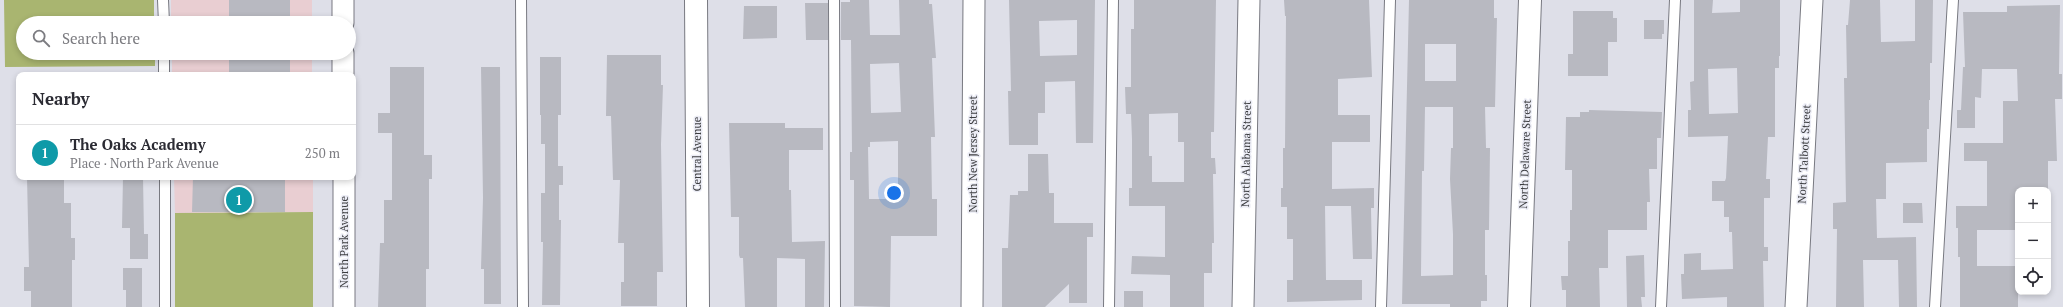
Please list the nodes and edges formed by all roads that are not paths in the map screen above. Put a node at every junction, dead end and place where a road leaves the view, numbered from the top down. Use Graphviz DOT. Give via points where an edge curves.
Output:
graph roads {
  1 [pos="163,0"];
  2 [pos="343,0"];
  3 [pos="521,0"];
  4 [pos="696,0"];
  5 [pos="834,0"];
  6 [pos="974,0"];
  7 [pos="1113,0"];
  8 [pos="1249,0"];
  9 [pos="1390,0"];
  10 [pos="1530,0"];
  11 [pos="1675,0"];
  12 [pos="1812,0"];
  13 [pos="1953,0"];
  14 [pos="164,16"];
  15 [pos="343,16"];
  16 [pos="164,60"];
  17 [pos="343,60"];
  18 [pos="164,72"];
  19 [pos="343,72"];
  20 [pos="165,180"];
  21 [pos="344,180"];
  22 [pos="165,307"];
  23 [pos="344,307"];
  24 [pos="523,307"];
  25 [pos="698,307"];
  26 [pos="835,307"];
  27 [pos="972,307"];
  28 [pos="1109,307"];
  29 [pos="1243,307"];
  30 [pos="1381,307"];
  31 [pos="1519,307"];
  32 [pos="1661,307"];
  33 [pos="1796,307"];
  34 [pos="1935,307"];
  1 -- 14 [label="lane"];
  2 -- 15 [label="street"];
  3 -- 24 [label="lane"];
  4 -- 25 [label="main road, Central Avenue"];
  5 -- 26 [label="lane"];
  6 -- 27 [label="street, North New Jersey Street"];
  7 -- 28 [label="lane"];
  8 -- 29 [label="street, North Alabama Street"];
  9 -- 30 [label="lane"];
  10 -- 31 [label="main road, North Delaware Street"];
  11 -- 32 [label="lane"];
  12 -- 33 [label="street, North Talbott Street"];
  13 -- 34 [label="lane"];
  16 -- 18 [label="lane"];
  17 -- 19 [label="street"];
  20 -- 22 [label="lane"];
  21 -- 23 [label="street, North Park Avenue"];
}
